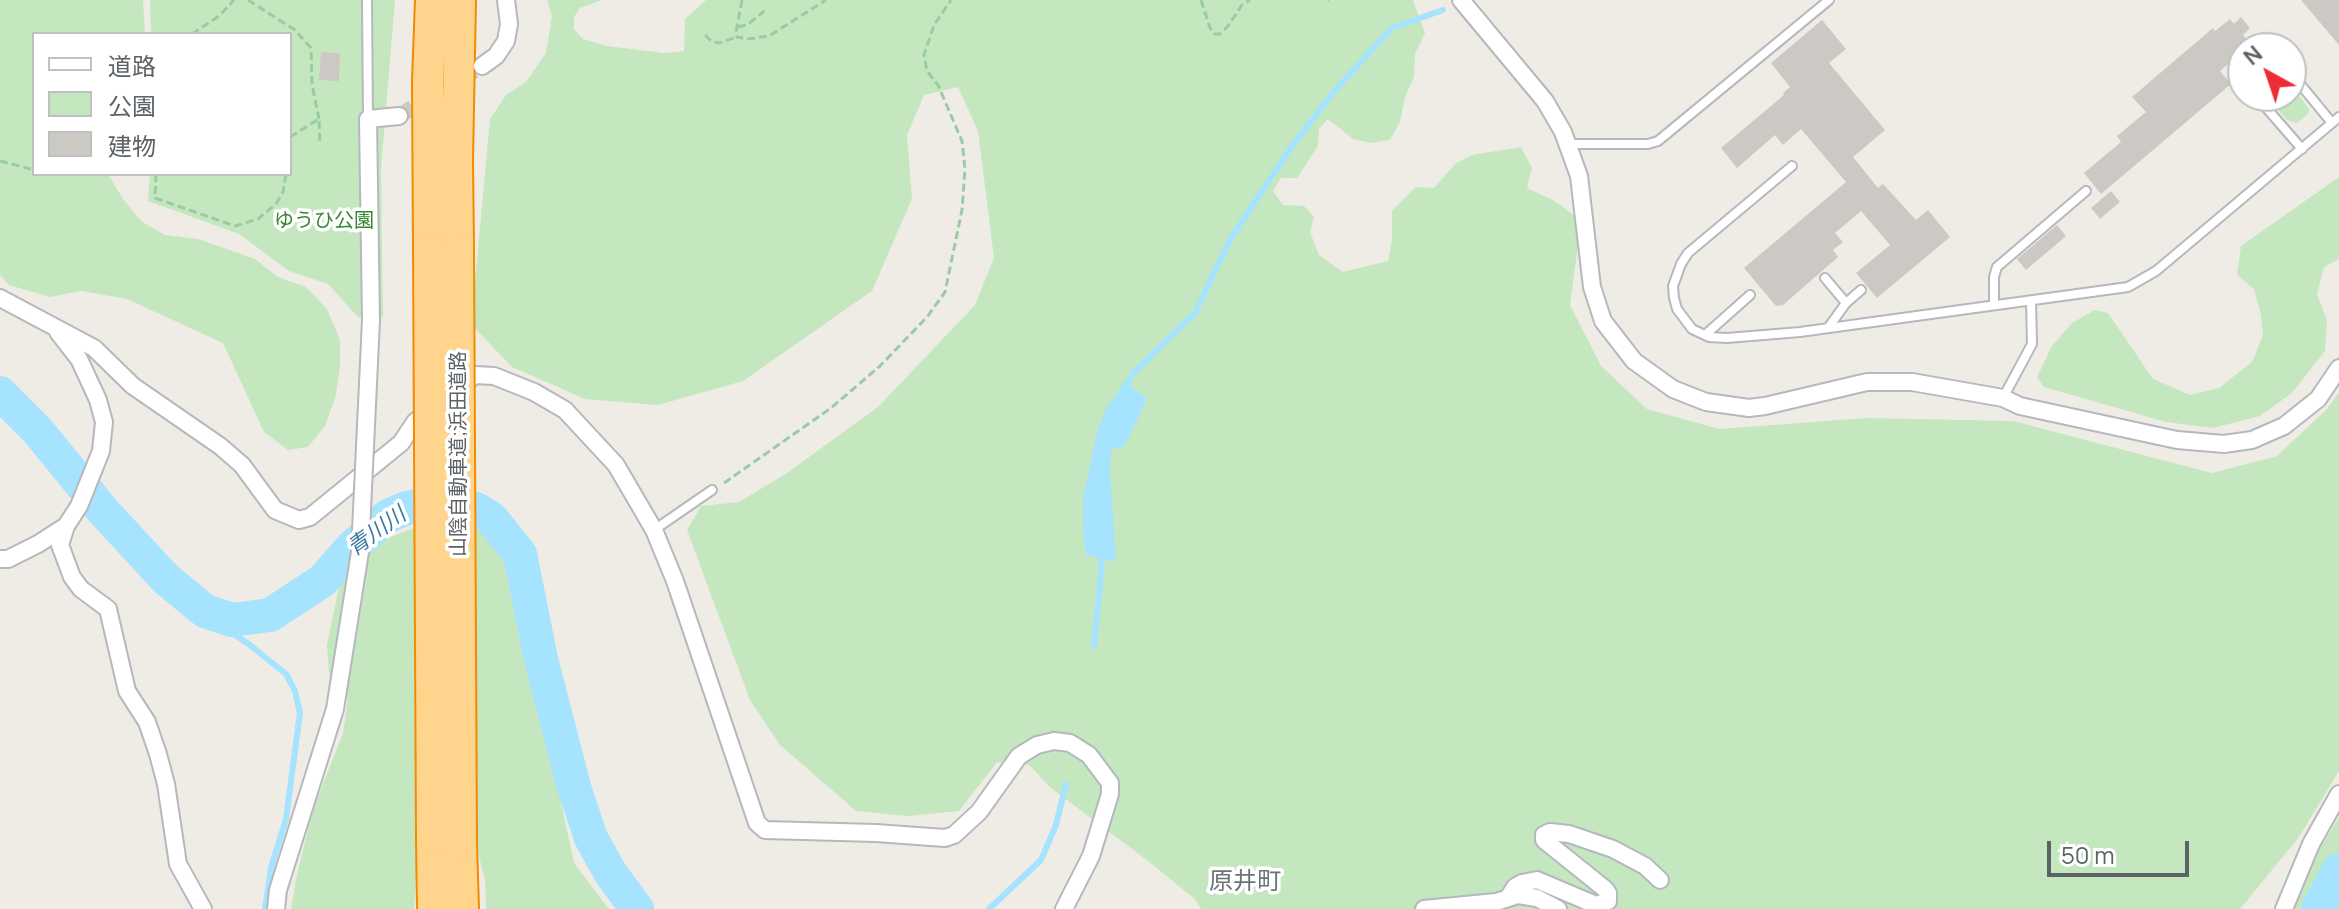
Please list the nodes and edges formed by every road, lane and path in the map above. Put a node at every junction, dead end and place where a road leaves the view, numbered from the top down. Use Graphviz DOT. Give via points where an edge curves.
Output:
graph roads {
  1 [pos="234,0"];
  2 [pos="248,0"];
  3 [pos="367,0"];
  4 [pos="415,0"];
  5 [pos="431,0"];
  6 [pos="460,0"];
  7 [pos="506,0"];
  8 [pos="742,0"];
  9 [pos="826,0"];
  10 [pos="951,0"];
  11 [pos="1201,0"];
  12 [pos="1250,0"];
  13 [pos="1461,0"];
  14 [pos="1829,0"];
  15 [pos="768,8"];
  16 [pos="737,28"];
  17 [pos="195,32"];
  18 [pos="705,35"];
  19 [pos="737,37"];
  20 [pos="482,66"];
  21 [pos="2307,90"];
  22 [pos="2270,112"];
  23 [pos="399,116"];
  24 [pos="319,119"];
  25 [pos="368,119"];
  26 [pos="2336,120"];
  27 [pos="292,136"];
  28 [pos="1567,144"];
  29 [pos="320,145"];
  30 [pos="2302,149"];
  31 [pos="0,161"];
  32 [pos="1792,166"];
  33 [pos="32,169"];
  34 [pos="156,176"];
  35 [pos="286,176"];
  36 [pos="2086,191"];
  37 [pos="439,241"];
  38 [pos="1825,278"];
  39 [pos="1861,290"];
  40 [pos="1750,295"];
  41 [pos="0,298"];
  42 [pos="2031,301"];
  43 [pos="1846,303"];
  44 [pos="1994,305"];
  45 [pos="54,327"];
  46 [pos="1828,328"];
  47 [pos="1705,335"];
  48 [pos="2339,368"];
  49 [pos="2003,398"];
  50 [pos="712,490"];
  51 [pos="66,526"];
  52 [pos="654,530"];
  53 [pos="0,559"];
  54 [pos="2339,794"];
  55 [pos="447,842"];
  56 [pos="1660,880"];
  57 [pos="1508,898"];
  58 [pos="203,909"];
  59 [pos="276,909"];
  60 [pos="433,909"];
  61 [pos="463,909"];
  62 [pos="1064,909"];
  63 [pos="1424,909"];
  64 [pos="1558,909"];
  65 [pos="2284,909"];
  1 -- 17 [label="path"];
  2 -- 24 [label="path" via="295,30 311,48"];
  3 -- 25 [label="lane"];
  4 -- 37 [label="highway"];
  5 -- 37 [label="highway, 山陰自動車道;浜田道路" via="428,81"];
  6 -- 37 [label="highway, 山陰自動車道;浜田道路" via="457,161"];
  7 -- 20 [label="street" via="506,41"];
  8 -- 16 [label="path"];
  9 -- 19 [label="path" via="769,36"];
  10 -- 50 [label="path" via="934,25 924,55 962,141 965,169 945,292 880,366 831,408"];
  11 -- 12 [label="path" via="1210,28 1220,34"];
  13 -- 28 [label="street" via="1545,101"];
  14 -- 28 [label="lane" via="1658,141"];
  15 -- 16 [label="path"];
  16 -- 19 [label="path"];
  18 -- 19 [label="path" via="719,43"];
  21 -- 26 [label="lane"];
  22 -- 30 [label="lane"];
  23 -- 25 [label="street"];
  24 -- 27 [label="path"];
  24 -- 29 [label="path"];
  25 -- 59 [label="street, bridge" via="371,320 360,552 335,709"];
  26 -- 30 [label="lane"];
  28 -- 49 [label="street" via="1579,176 1600,314 1627,353 1663,384 1706,402 1741,408 1867,382 1912,382"];
  30 -- 42 [label="lane" via="2156,271 2128,287"];
  31 -- 33 [label="path"];
  32 -- 47 [label="lane" via="1681,264 1673,286 1677,309 1692,329"];
  34 -- 35 [label="path" via="155,198 235,226 258,219 276,204"];
  36 -- 44 [label="lane" via="1997,267"];
  37 -- 55 [label="highway, 山陰自動車道;浜田道路, bridge"];
  38 -- 43 [label="lane"];
  39 -- 43 [label="lane"];
  40 -- 47 [label="lane"];
  41 -- 45 [label="street"];
  42 -- 44 [label="lane"];
  42 -- 49 [label="lane" via="2032,344"];
  43 -- 46 [label="lane"];
  44 -- 46 [label="lane"];
  45 -- 51 [label="street" via="79,359 104,422 101,451"];
  45 -- 52 [label="street" via="94,348 133,386 220,446 287,517 299,520 318,511 475,375 494,376 565,410 616,465"];
  46 -- 47 [label="lane" via="1727,338"];
  48 -- 49 [label="street" via="2318,399 2284,426 2252,440 2224,444 2177,440"];
  50 -- 52 [label="lane"];
  51 -- 53 [label="street"];
  51 -- 58 [label="street" via="60,545 65,563 81,589 108,609 127,691 147,722 158,754 178,864"];
  52 -- 62 [label="street" via="757,823 765,830 945,838 979,812 1019,756 1037,745 1070,743 1089,755 1110,783 1110,794 1091,856"];
  54 -- 65 [label="street"];
  55 -- 60 [label="highway, 山陰自動車道;浜田道路"];
  55 -- 61 [label="highway, 山陰自動車道;浜田道路"];
  56 -- 57 [label="street" via="1613,849 1550,832 1544,840 1605,889 1608,901 1596,905 1537,880 1522,883"];
  57 -- 63 [label="street"];
  57 -- 64 [label="street" via="1537,898"];
}
